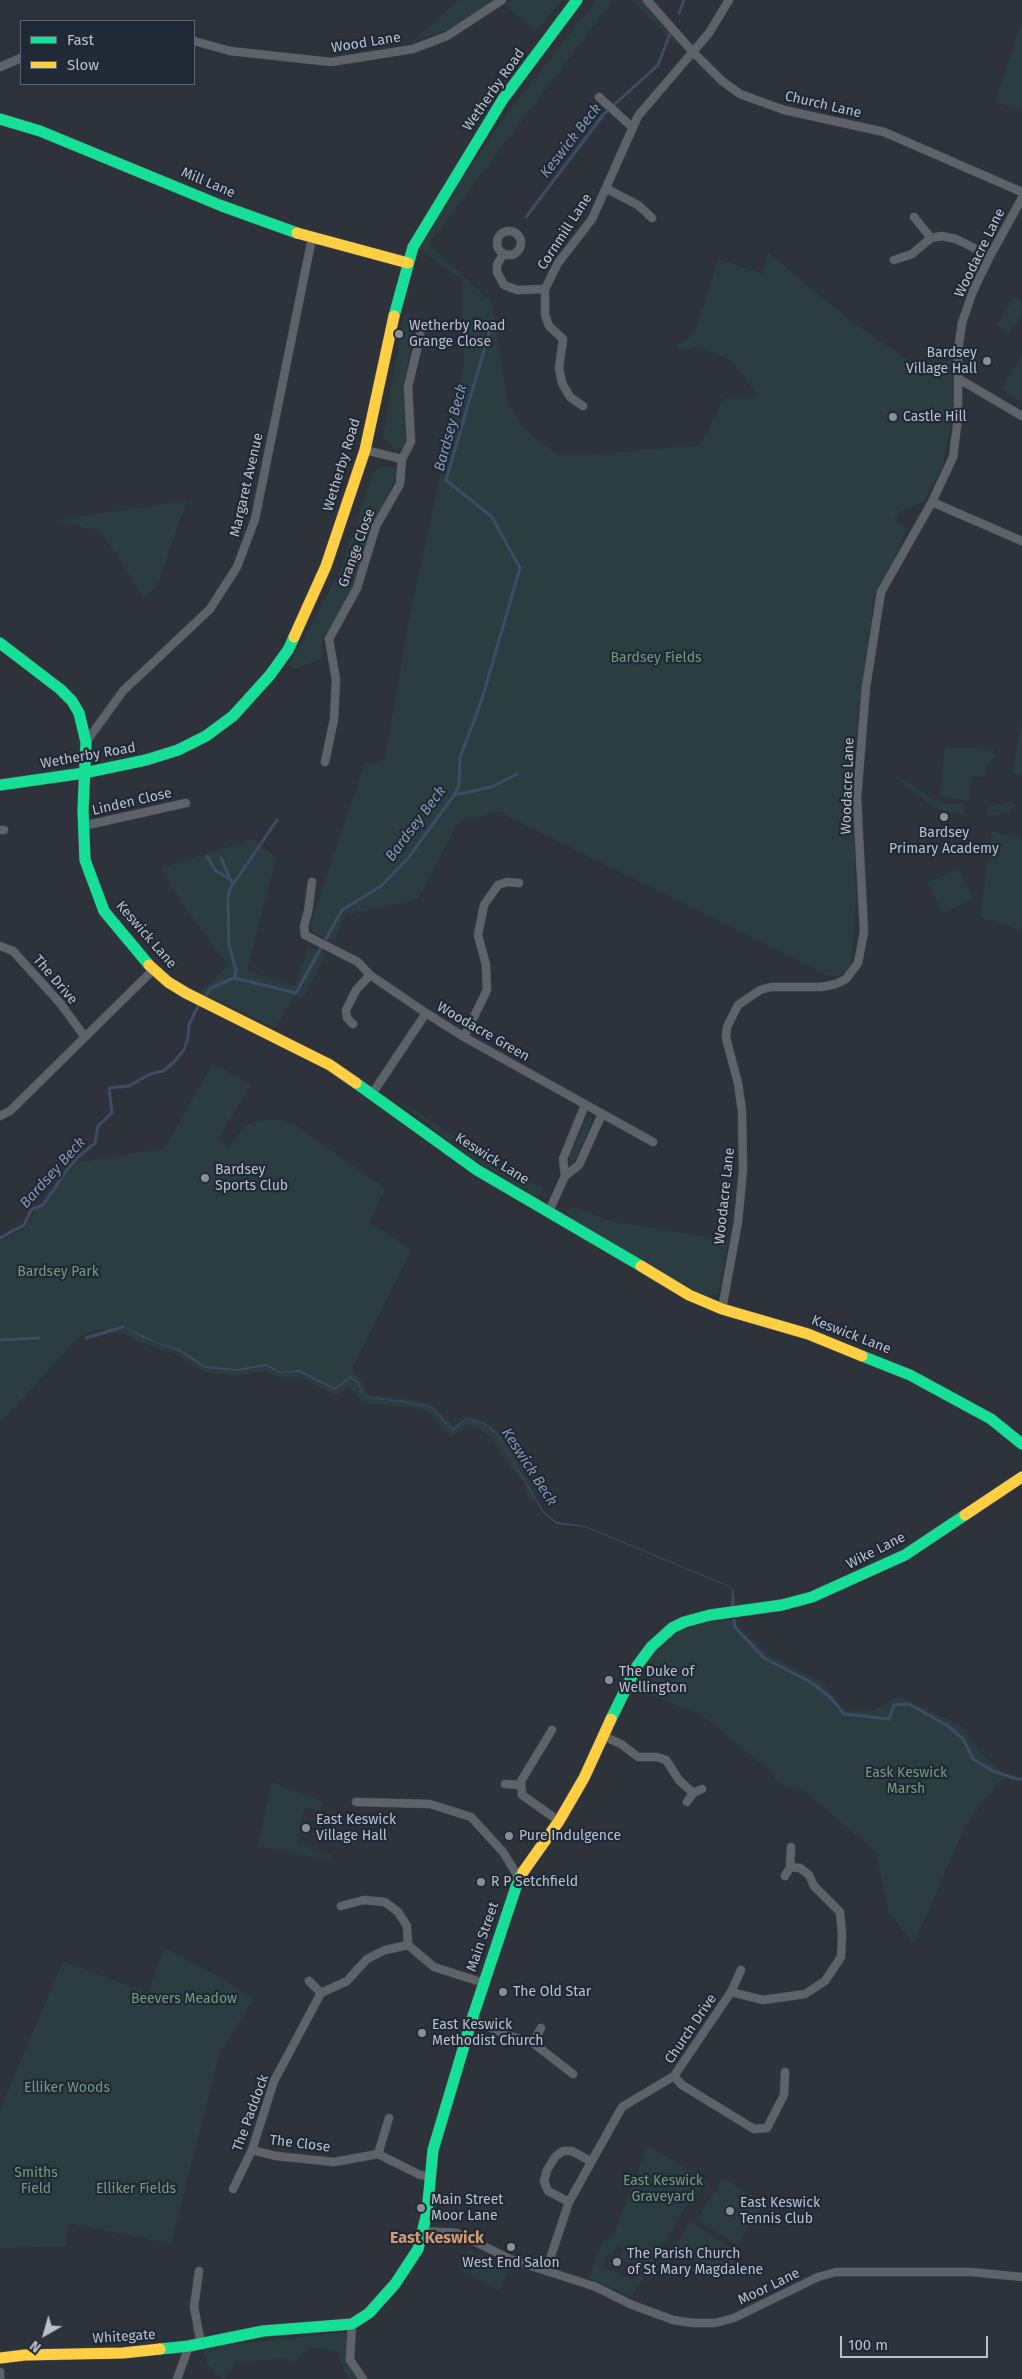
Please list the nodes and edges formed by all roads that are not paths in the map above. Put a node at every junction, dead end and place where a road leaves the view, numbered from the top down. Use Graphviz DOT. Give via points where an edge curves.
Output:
graph roads {
  1 [pos="502,0"];
  2 [pos="577,0"];
  3 [pos="647,0"];
  4 [pos="730,0"];
  5 [pos="195,41"];
  6 [pos="692,51"];
  7 [pos="20,58"];
  8 [pos="0,67"];
  9 [pos="599,97"];
  10 [pos="0,118"];
  11 [pos="632,126"];
  12 [pos="607,189"];
  13 [pos="1022,192"];
  14 [pos="1022,198"];
  15 [pos="652,218"];
  16 [pos="914,218"];
  17 [pos="312,238"];
  18 [pos="931,238"];
  19 [pos="503,254"];
  20 [pos="990,256"];
  21 [pos="894,260"];
  22 [pos="408,263"];
  23 [pos="545,289"];
  24 [pos="420,324"];
  25 [pos="959,379"];
  26 [pos="583,406"];
  27 [pos="1022,416"];
  28 [pos="365,450"];
  29 [pos="402,460"];
  30 [pos="932,502"];
  31 [pos="1022,541"];
  32 [pos="0,643"];
  33 [pos="86,742"];
  34 [pos="325,762"];
  35 [pos="84,773"];
  36 [pos="0,785"];
  37 [pos="186,802"];
  38 [pos="83,826"];
  39 [pos="312,882"];
  40 [pos="519,883"];
  41 [pos="0,946"];
  42 [pos="153,970"];
  43 [pos="370,974"];
  44 [pos="426,1013"];
  45 [pos="353,1024"];
  46 [pos="85,1037"];
  47 [pos="464,1037"];
  48 [pos="372,1094"];
  49 [pos="586,1105"];
  50 [pos="602,1114"];
  51 [pos="0,1116"];
  52 [pos="653,1142"];
  53 [pos="564,1176"];
  54 [pos="549,1211"];
  55 [pos="722,1309"];
  56 [pos="1022,1444"];
  57 [pos="1022,1477"];
  58 [pos="726,1613"];
  59 [pos="552,1730"];
  60 [pos="603,1736"];
  61 [pos="505,1784"];
  62 [pos="521,1785"];
  63 [pos="702,1788"];
  64 [pos="693,1793"];
  65 [pos="356,1802"];
  66 [pos="687,1802"];
  67 [pos="559,1821"];
  68 [pos="791,1847"];
  69 [pos="790,1867"];
  70 [pos="785,1876"];
  71 [pos="519,1878"];
  72 [pos="341,1906"];
  73 [pos="408,1945"];
  74 [pos="741,1970"];
  75 [pos="309,1981"];
  76 [pos="484,1983"];
  77 [pos="731,1992"];
  78 [pos="321,1993"];
  79 [pos="472,2019"];
  80 [pos="541,2028"];
  81 [pos="533,2042"];
  82 [pos="786,2072"];
  83 [pos="574,2074"];
  84 [pos="674,2076"];
  85 [pos="784,2095"];
  86 [pos="792,2099"];
  87 [pos="389,2118"];
  88 [pos="252,2150"];
  89 [pos="378,2154"];
  90 [pos="590,2161"];
  91 [pos="429,2176"];
  92 [pos="233,2189"];
  93 [pos="569,2202"];
  94 [pos="424,2231"];
  95 [pos="199,2271"];
  96 [pos="546,2272"];
  97 [pos="1022,2278"];
  98 [pos="352,2324"];
  99 [pos="201,2344"];
  100 [pos="189,2346"];
  101 [pos="0,2358"];
  102 [pos="0,2372"];
  103 [pos="0,2379"];
  104 [pos="177,2379"];
  105 [pos="363,2379"];
  1 -- 5 [label="street, Wood Lane" via="447,36 413,49 330,62 230,51"];
  2 -- 22 [label="street, Wetherby Road" via="504,99 413,247"];
  3 -- 6 [label="street, Church Lane"];
  4 -- 6 [label="street, Cornmill Lane" via="709,33"];
  6 -- 11 [label="street, Cornmill Lane" via="644,106"];
  6 -- 13 [label="street, Church Lane" via="722,81 758,102 884,132"];
  7 -- 8 [label="street"];
  9 -- 11 [label="street"];
  10 -- 17 [label="street, Mill Lane"];
  11 -- 12 [label="street, Cornmill Lane"];
  12 -- 15 [label="street" via="638,205"];
  12 -- 23 [label="street, Cornmill Lane" via="592,219 551,273"];
  14 -- 20 [label="street, Woodacre Lane"];
  16 -- 18 [label="street"];
  17 -- 22 [label="street, Mill Lane"];
  17 -- 33 [label="street, Margaret Avenue" via="255,519 241,559 210,609 123,691"];
  18 -- 20 [label="street" via="942,236 956,240"];
  18 -- 21 [label="street" via="912,254"];
  19 -- 23 [label="street" via="497,272 504,285 518,290"];
  20 -- 25 [label="street, Woodacre Lane" via="962,323"];
  22 -- 28 [label="street, Wetherby Road"];
  23 -- 26 [label="street, Cornmill Lane" via="545,315 549,326 563,339 558,368 562,383 570,397"];
  24 -- 29 [label="street, Grange Close" via="408,387 411,442"];
  25 -- 27 [label="street"];
  25 -- 30 [label="street, Woodacre Lane" via="953,457"];
  28 -- 29 [label="street"];
  28 -- 35 [label="street, Wetherby Road" via="326,566 306,612 288,650 251,698 206,736 178,750"];
  29 -- 34 [label="street, Grange Close" via="400,484 376,526 357,588 329,638 336,680 334,720"];
  30 -- 31 [label="street"];
  30 -- 55 [label="street, Woodacre Lane" via="881,592 866,687 858,798 864,932 858,963 846,980 836,984 760,990 738,1005 726,1027 742,1111 743,1170 738,1222"];
  32 -- 33 [label="street, Keswick Lane" via="72,701 79,713"];
  33 -- 35 [label="street, Keswick Lane"];
  35 -- 36 [label="street, Wetherby Road"];
  35 -- 38 [label="street, Keswick Lane"];
  37 -- 38 [label="street, Linden Close"];
  38 -- 42 [label="street, Keswick Lane" via="85,860 104,910"];
  39 -- 43 [label="street" via="303,931 305,935 358,962"];
  40 -- 47 [label="street" via="498,885 484,905 478,935 486,965 487,990"];
  41 -- 46 [label="street, The Drive" via="13,951 60,1003"];
  42 -- 46 [label="street"];
  42 -- 48 [label="street, Keswick Lane" via="194,997 324,1062"];
  43 -- 44 [label="street"];
  43 -- 45 [label="street" via="356,990 346,1010 347,1018"];
  44 -- 47 [label="street, Woodacre Green"];
  44 -- 48 [label="street, Woodacre Green"];
  46 -- 51 [label="street" via="10,1111"];
  47 -- 49 [label="street, Woodacre Green"];
  48 -- 54 [label="street, Keswick Lane" via="477,1170"];
  49 -- 50 [label="street, Woodacre Green"];
  49 -- 53 [label="street" via="564,1159"];
  50 -- 52 [label="street, Woodacre Green"];
  50 -- 53 [label="street" via="579,1165"];
  53 -- 54 [label="street"];
  54 -- 55 [label="street, Keswick Lane" via="689,1295"];
  55 -- 56 [label="street, Keswick Lane" via="808,1334 910,1375 990,1419"];
  57 -- 58 [label="street, Wike Lane" via="931,1538 882,1566 812,1597"];
  58 -- 60 [label="street, Main Street" via="684,1622 662,1637 637,1666"];
  59 -- 62 [label="street"];
  60 -- 64 [label="street" via="638,1757 666,1760 679,1780"];
  60 -- 67 [label="street, Main Street"];
  61 -- 62 [label="street"];
  62 -- 67 [label="street" via="522,1795"];
  63 -- 64 [label="street"];
  64 -- 66 [label="street"];
  65 -- 71 [label="street" via="430,1804 471,1817 504,1852"];
  67 -- 71 [label="street, Main Street"];
  68 -- 69 [label="street"];
  69 -- 70 [label="street"];
  69 -- 77 [label="street, Church Drive" via="800,1868 809,1875 814,1886 840,1912 841,1957 825,1981 805,1994 763,2000"];
  71 -- 76 [label="street, Main Street"];
  72 -- 73 [label="street" via="364,1900 385,1902 398,1912 407,1926"];
  73 -- 76 [label="street" via="434,1967"];
  73 -- 78 [label="street" via="385,1950 367,1959 347,1981"];
  74 -- 77 [label="street, Church Drive"];
  75 -- 78 [label="street"];
  76 -- 79 [label="street, Main Street"];
  77 -- 84 [label="street, Church Drive"];
  78 -- 88 [label="street, The Paddock" via="274,2081"];
  79 -- 81 [label="street" via="504,2034"];
  79 -- 91 [label="street, Main Street" via="433,2150"];
  80 -- 81 [label="street"];
  81 -- 83 [label="street"];
  82 -- 85 [label="street"];
  84 -- 85 [label="street" via="682,2085 754,2129 767,2128"];
  84 -- 90 [label="street, Church Drive" via="622,2107"];
  85 -- 86 [label="street"];
  87 -- 89 [label="street"];
  88 -- 89 [label="street, The Close" via="334,2162"];
  88 -- 92 [label="street, The Paddock"];
  89 -- 91 [label="street" via="420,2175"];
  90 -- 93 [label="street, Church Drive"];
  90 -- 93 [label="street" via="572,2151 563,2151 547,2170 544,2181 548,2191"];
  91 -- 94 [label="street, Main Street"];
  93 -- 96 [label="street, Church Drive"];
  94 -- 96 [label="street, Moor Lane" via="457,2233 510,2259"];
  94 -- 98 [label="street, Main Street" via="418,2249 395,2284 369,2312"];
  95 -- 99 [label="street" via="194,2307"];
  96 -- 97 [label="street, Moor Lane" via="596,2287 673,2320 693,2323 716,2323 734,2318 818,2277 836,2272 971,2272"];
  98 -- 99 [label="street, Whitegate" via="263,2332"];
  98 -- 105 [label="street" via="350,2360"];
  99 -- 100 [label="street, Whitegate"];
  100 -- 101 [label="street, Whitegate" via="124,2353"];
  100 -- 104 [label="street"];
  102 -- 103 [label="street"];
}
